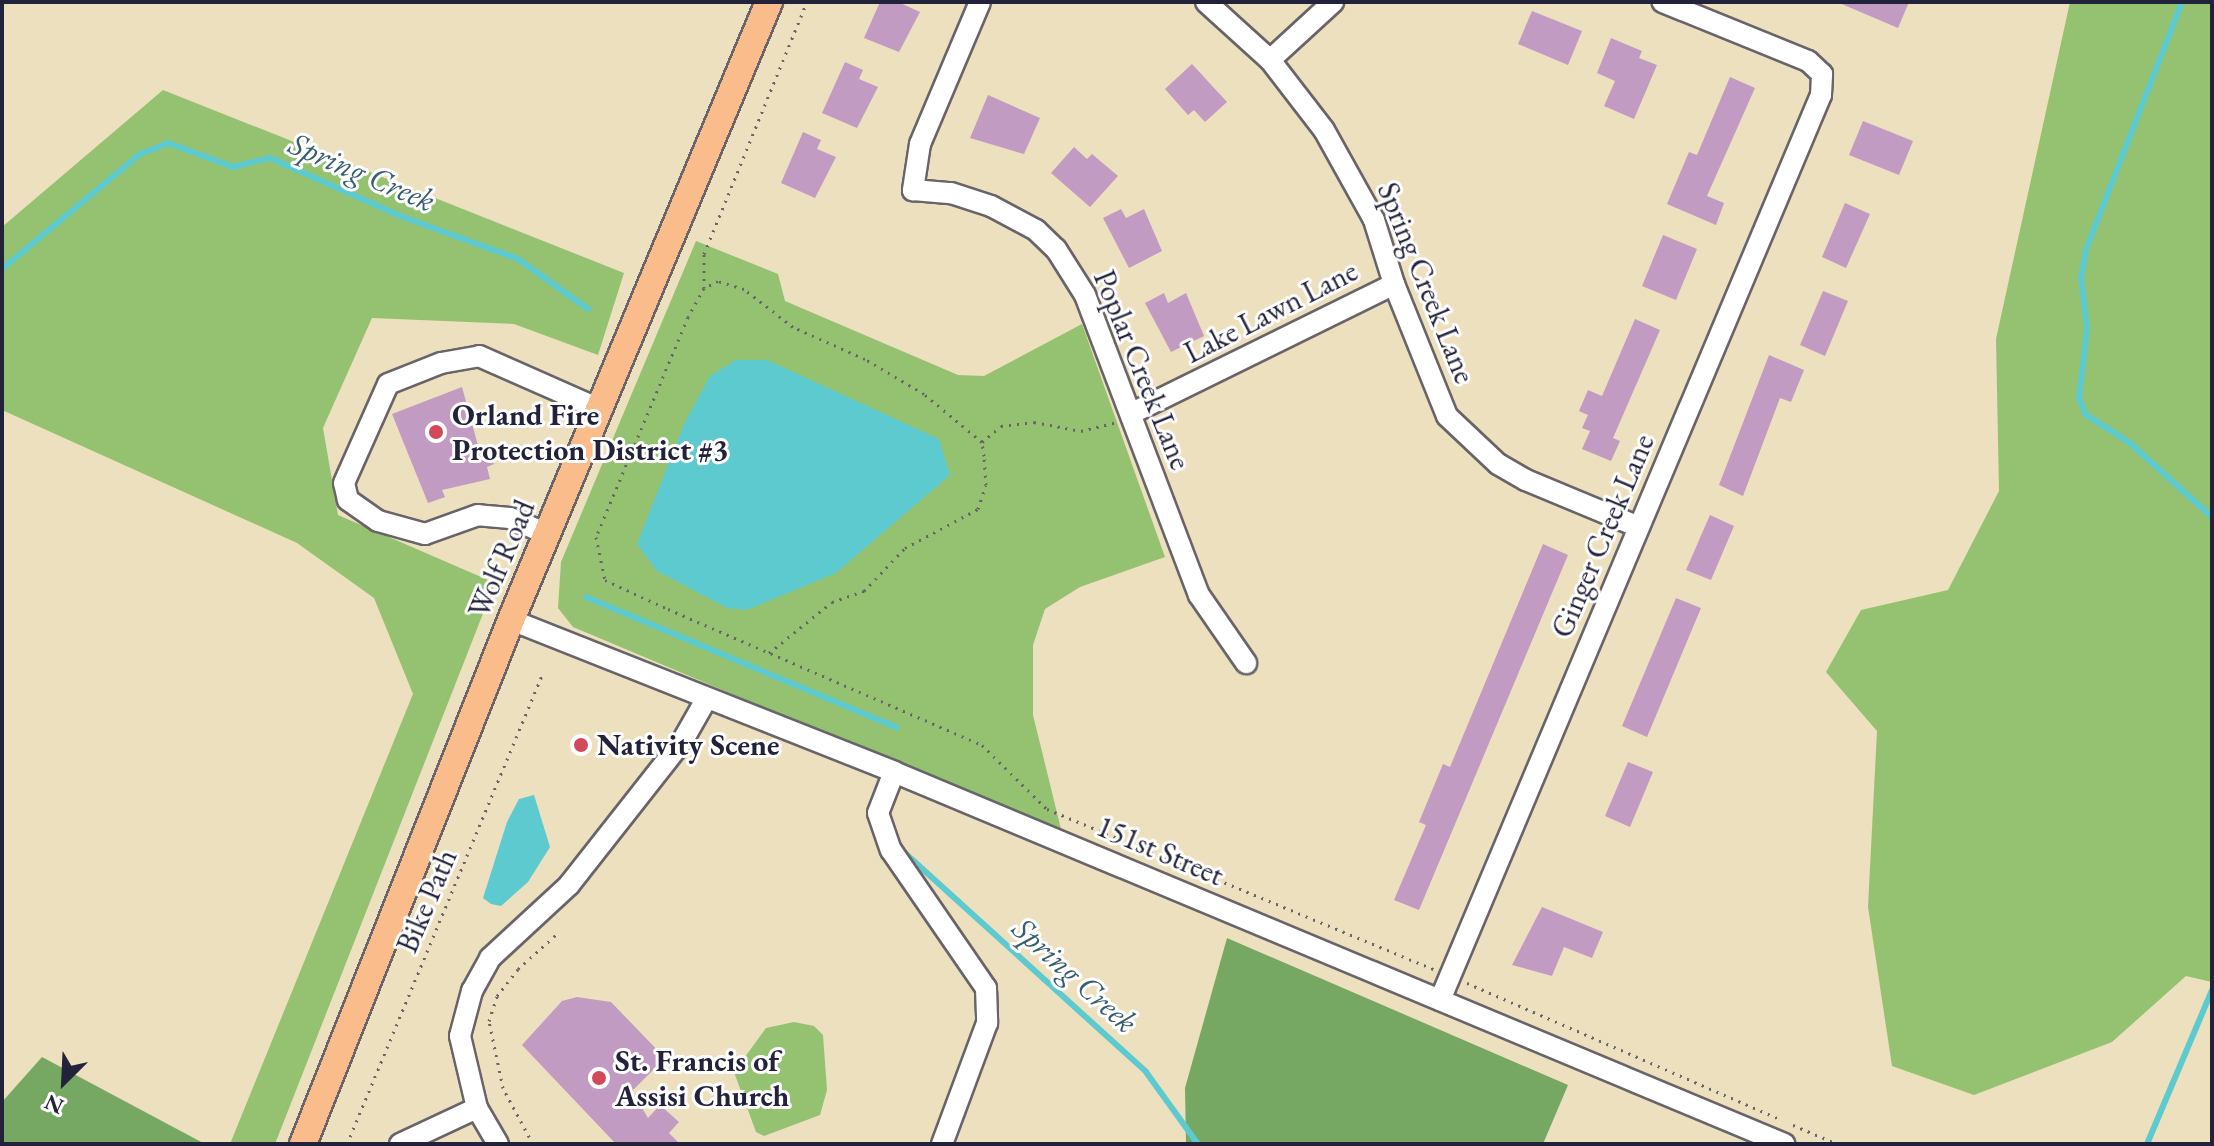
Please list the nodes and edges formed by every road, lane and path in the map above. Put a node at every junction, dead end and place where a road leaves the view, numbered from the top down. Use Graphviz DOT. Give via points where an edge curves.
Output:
graph roads {
  1 [pos="769,2"];
  2 [pos="807,2"];
  3 [pos="980,2"];
  4 [pos="1206,2"];
  5 [pos="1333,2"];
  6 [pos="1663,2"];
  7 [pos="1270,60"];
  8 [pos="1394,284"];
  9 [pos="704,288"];
  10 [pos="599,409"];
  11 [pos="1133,416"];
  12 [pos="982,442"];
  13 [pos="1639,527"];
  14 [pos="547,534"];
  15 [pos="511,620"];
  16 [pos="769,653"];
  17 [pos="1246,663"];
  18 [pos="543,673"];
  19 [pos="707,698"];
  20 [pos="894,772"];
  21 [pos="559,932"];
  22 [pos="1450,976"];
  23 [pos="1440,1000"];
  24 [pos="477,1108"];
  25 [pos="303,1144"];
  26 [pos="347,1144"];
  27 [pos="400,1144"];
  28 [pos="498,1144"];
  29 [pos="533,1144"];
  30 [pos="942,1144"];
  31 [pos="1784,1144"];
  32 [pos="1838,1144"];
  1 -- 10 [label="main road, Wolf Road"];
  2 -- 9 [label="path" via="704,254"];
  3 -- 11 [label="street, Poplar Creek Lane" via="920,144 913,190 951,193 991,206 1036,230 1056,249 1085,295"];
  4 -- 7 [label="street, Spring Creek Lane"];
  5 -- 7 [label="street"];
  6 -- 13 [label="street, Ginger Creek Lane" via="1808,61 1822,74 1821,95"];
  7 -- 8 [label="street, Spring Creek Lane" via="1324,130 1374,220"];
  8 -- 11 [label="street, Lake Lawn Lane"];
  8 -- 13 [label="street, Spring Creek Lane" via="1447,416 1498,464"];
  9 -- 12 [label="path" via="718,281 744,289 793,327 865,359 924,394"];
  9 -- 16 [label="path" via="594,545 605,580"];
  10 -- 14 [label="main road, Wolf Road"];
  10 -- 14 [label="street" via="479,356 441,363 388,384 344,483 348,500 378,521 425,534 478,515 510,518"];
  11 -- 12 [label="path" via="1081,431 1034,422 1001,426"];
  11 -- 17 [label="street, Poplar Creek Lane" via="1199,595"];
  12 -- 16 [label="path" via="986,485 978,509 905,548 864,591 832,602"];
  13 -- 22 [label="street, Ginger Creek Lane"];
  14 -- 15 [label="main road, Wolf Road"];
  15 -- 19 [label="street, 151st Street"];
  15 -- 25 [label="main road, Wolf Road"];
  16 -- 22 [label="path" via="982,745 1047,809"];
  18 -- 26 [label="path, Bike Path"];
  19 -- 20 [label="street, 151st Street"];
  19 -- 24 [label="street" via="683,740 569,885 490,958 472,991 460,1036"];
  20 -- 23 [label="street, 151st Street"];
  20 -- 30 [label="street" via="878,813 891,850 986,988 987,1023"];
  21 -- 29 [label="path" via="518,969 497,996 489,1021 503,1088"];
  22 -- 23 [label="street, Ginger Creek Lane"];
  22 -- 32 [label="path"];
  23 -- 31 [label="street, 151st Street"];
  24 -- 27 [label="street"];
  24 -- 28 [label="street"];
}
